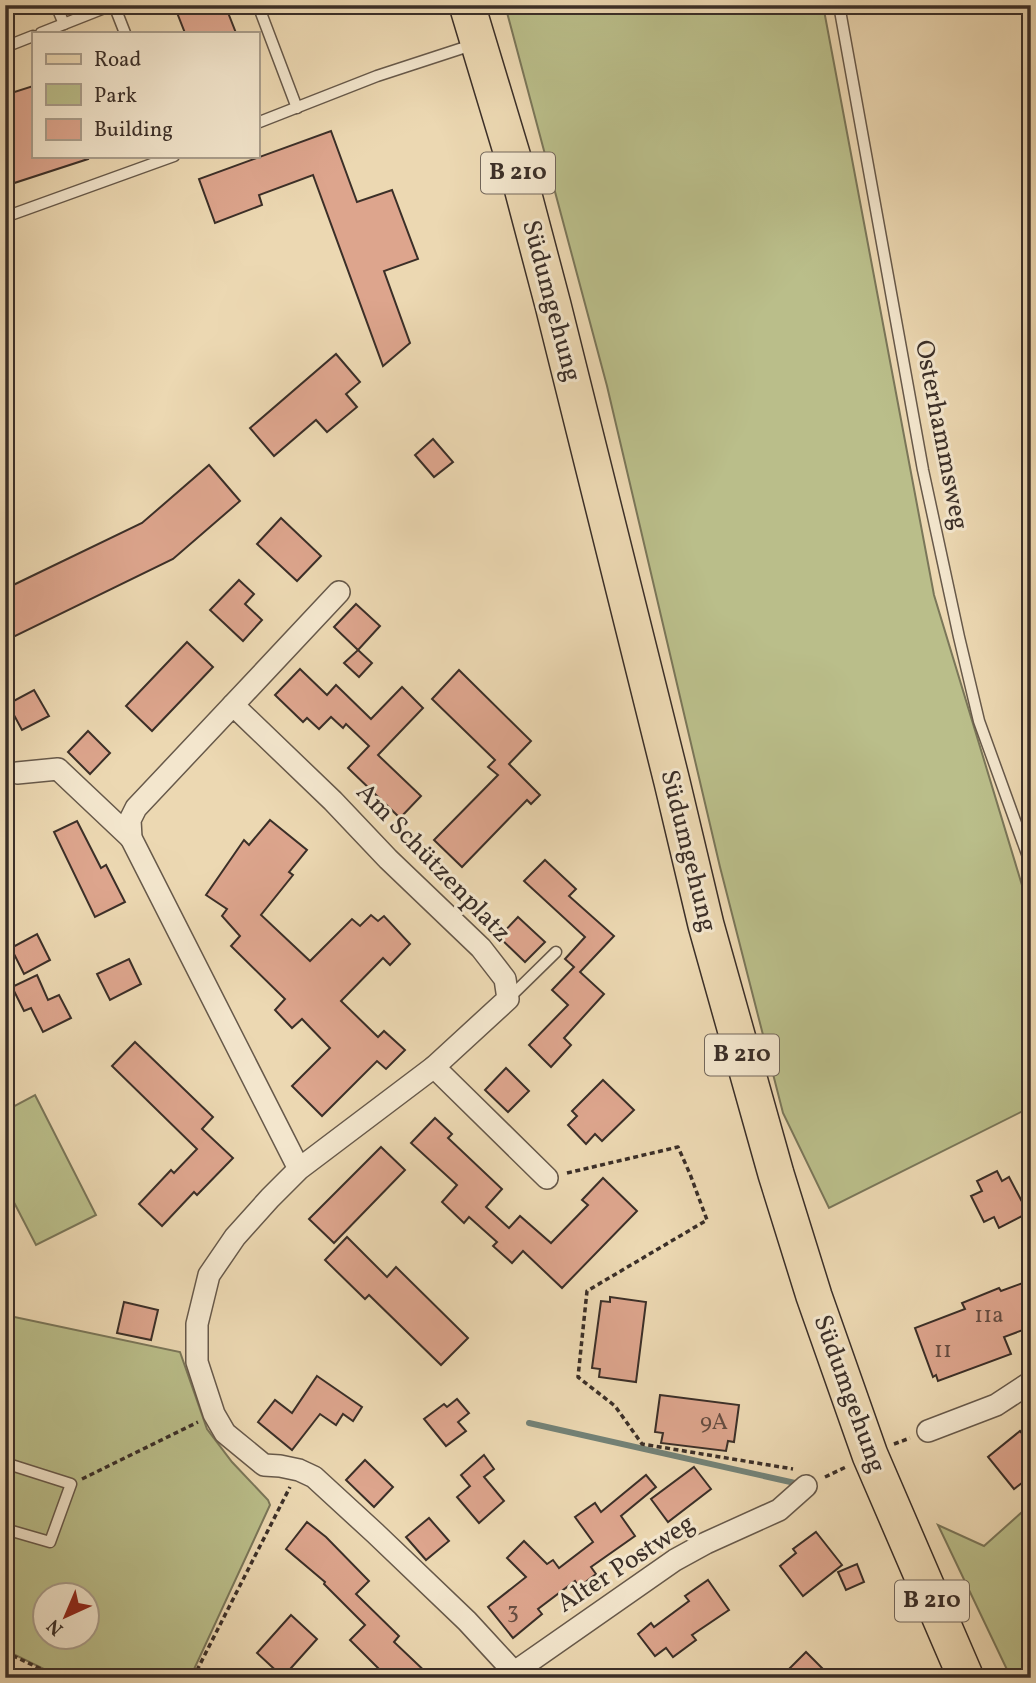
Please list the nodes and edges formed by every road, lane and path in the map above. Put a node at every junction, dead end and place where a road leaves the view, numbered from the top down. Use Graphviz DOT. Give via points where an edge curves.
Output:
graph roads {
  1 [pos="56,5"];
  2 [pos="113,5"];
  3 [pos="258,5"];
  4 [pos="467,5"];
  5 [pos="839,5"];
  6 [pos="64,24"];
  7 [pos="44,32"];
  8 [pos="125,32"];
  9 [pos="32,36"];
  10 [pos="479,42"];
  11 [pos="5,47"];
  12 [pos="297,108"];
  13 [pos="259,122"];
  14 [pos="167,158"];
  15 [pos="5,217"];
  16 [pos="339,592"];
  17 [pos="233,705"];
  18 [pos="18,773"];
  19 [pos="131,838"];
  20 [pos="1031,865"];
  21 [pos="556,952"];
  22 [pos="508,999"];
  23 [pos="434,1067"];
  24 [pos="299,1169"];
  25 [pos="547,1178"];
  26 [pos="1031,1382"];
  27 [pos="214,1414"];
  28 [pos="928,1431"];
  29 [pos="870,1455"];
  30 [pos="5,1463"];
  31 [pos="306,1473"];
  32 [pos="71,1484"];
  33 [pos="807,1486"];
  34 [pos="5,1529"];
  35 [pos="5,1651"];
  36 [pos="510,1675"];
  37 [pos="60,1678"];
  38 [pos="193,1678"];
  39 [pos="966,1678"];
  1 -- 6 [label="lane"];
  2 -- 6 [label="lane"];
  2 -- 8 [label="lane"];
  3 -- 12 [label="lane"];
  4 -- 10 [label="main road, Südumgehung / B 210"];
  5 -- 20 [label="lane, Osterhammsweg" via="921,456 959,637 979,721"];
  6 -- 7 [label="lane"];
  9 -- 11 [label="lane"];
  10 -- 12 [label="lane"];
  10 -- 29 [label="main road, Südumgehung / B 210" via="553,305 706,925 776,1174"];
  12 -- 13 [label="lane"];
  14 -- 15 [label="lane"];
  16 -- 17 [label="street"];
  17 -- 19 [label="street" via="136,808 130,820"];
  17 -- 22 [label="street, Am Schützenplatz" via="481,948 505,979"];
  18 -- 19 [label="street" via="58,769"];
  19 -- 24 [label="street"];
  21 -- 22 [label="lane"];
  22 -- 23 [label="street"];
  23 -- 24 [label="street"];
  23 -- 25 [label="street"];
  24 -- 27 [label="street" via="235,1237 209,1275 197,1324 197,1362"];
  25 -- 33 [label="path" via="678,1147 707,1220 587,1291 578,1377 615,1406 642,1444 794,1469"];
  26 -- 28 [label="street" via="996,1405"];
  27 -- 31 [label="street" via="225,1433 264,1465"];
  27 -- 32 [label="path"];
  28 -- 29 [label="path"];
  29 -- 33 [label="path"];
  29 -- 39 [label="main road, Südumgehung / B 210"];
  30 -- 32 [label="lane"];
  31 -- 36 [label="street, Alter Postweg" via="467,1621"];
  31 -- 38 [label="path"];
  32 -- 34 [label="lane" via="50,1542"];
  33 -- 36 [label="street, Alter Postweg" via="779,1510 676,1560"];
  35 -- 37 [label="path"];
}
